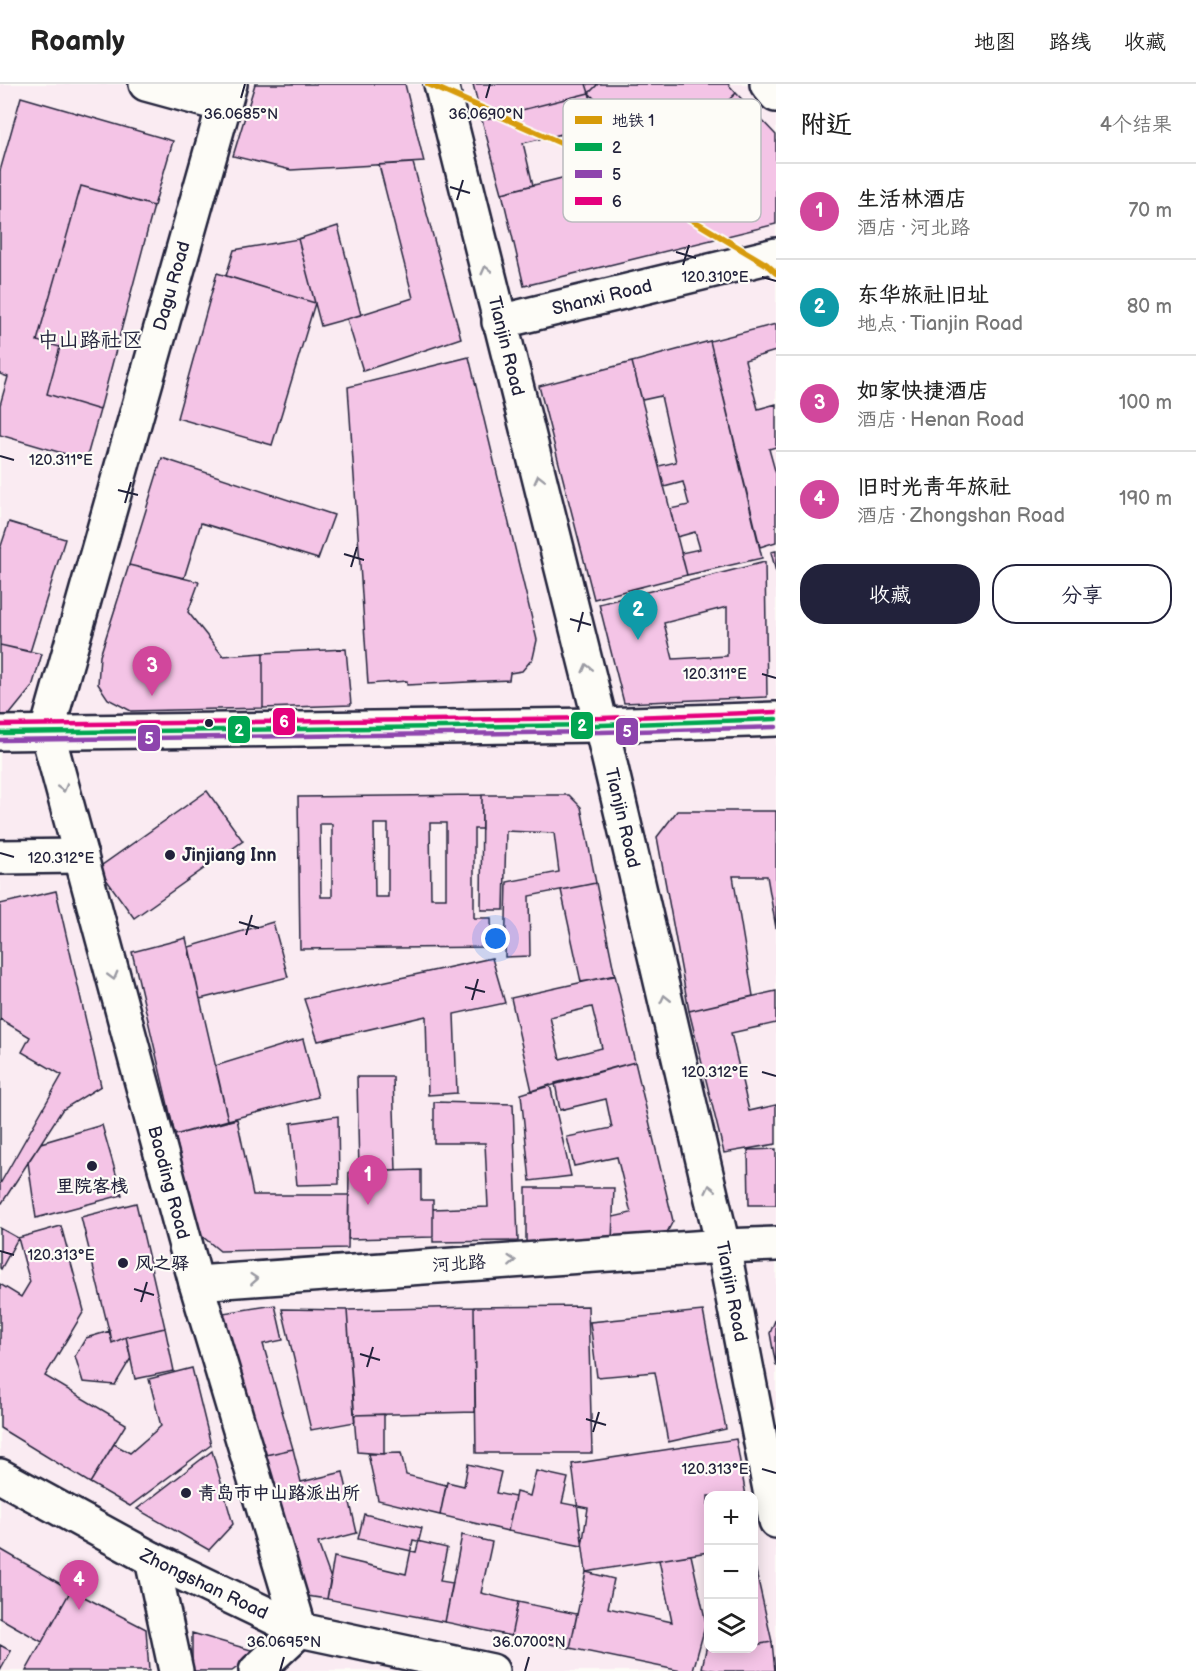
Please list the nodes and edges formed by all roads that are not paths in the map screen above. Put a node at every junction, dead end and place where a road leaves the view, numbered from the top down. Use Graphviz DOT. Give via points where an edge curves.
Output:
graph roads {
  1 [pos="146,84"];
  2 [pos="441,84"];
  3 [pos="767,84"];
  4 [pos="226,94"];
  5 [pos="776,95"];
  6 [pos="776,255"];
  7 [pos="499,322"];
  8 [pos="776,719"];
  9 [pos="601,725"];
  10 [pos="47,731"];
  11 [pos="0,733"];
  12 [pos="81,856"];
  13 [pos="0,857"];
  14 [pos="776,1244"];
  15 [pos="723,1246"];
  16 [pos="196,1283"];
  17 [pos="0,1476"];
  18 [pos="776,1521"];
  19 [pos="152,1559"];
  20 [pos="300,1630"];
  21 [pos="176,1671"];
  22 [pos="256,1671"];
  23 [pos="492,1671"];
  1 -- 4 [label="street"];
  7 -- 2 [label="street, Tianjin Road, one-way"];
  3 -- 5 [label="street"];
  4 -- 10 [label="street, Dagu Road"];
  6 -- 7 [label="street, Shanxi Road"];
  9 -- 7 [label="street, Tianjin Road, one-way"];
  8 -- 9 [label="street"];
  9 -- 10 [label="street"];
  15 -- 9 [label="street, Tianjin Road, one-way"];
  10 -- 11 [label="street"];
  10 -- 12 [label="street, Baoding Road, one-way"];
  12 -- 13 [label="street"];
  12 -- 16 [label="street, Baoding Road, one-way"];
  14 -- 15 [label="street, 河北路"];
  16 -- 15 [label="street, 河北路, one-way"];
  15 -- 18 [label="street, Tianjin Road"];
  16 -- 20 [label="street, Baoding Road"];
  17 -- 19 [label="street, Zhongshan Road"];
  19 -- 20 [label="street, Zhongshan Road"];
  19 -- 21 [label="street"];
  20 -- 22 [label="street"];
  20 -- 23 [label="street, Zhongshan Road"];
}
